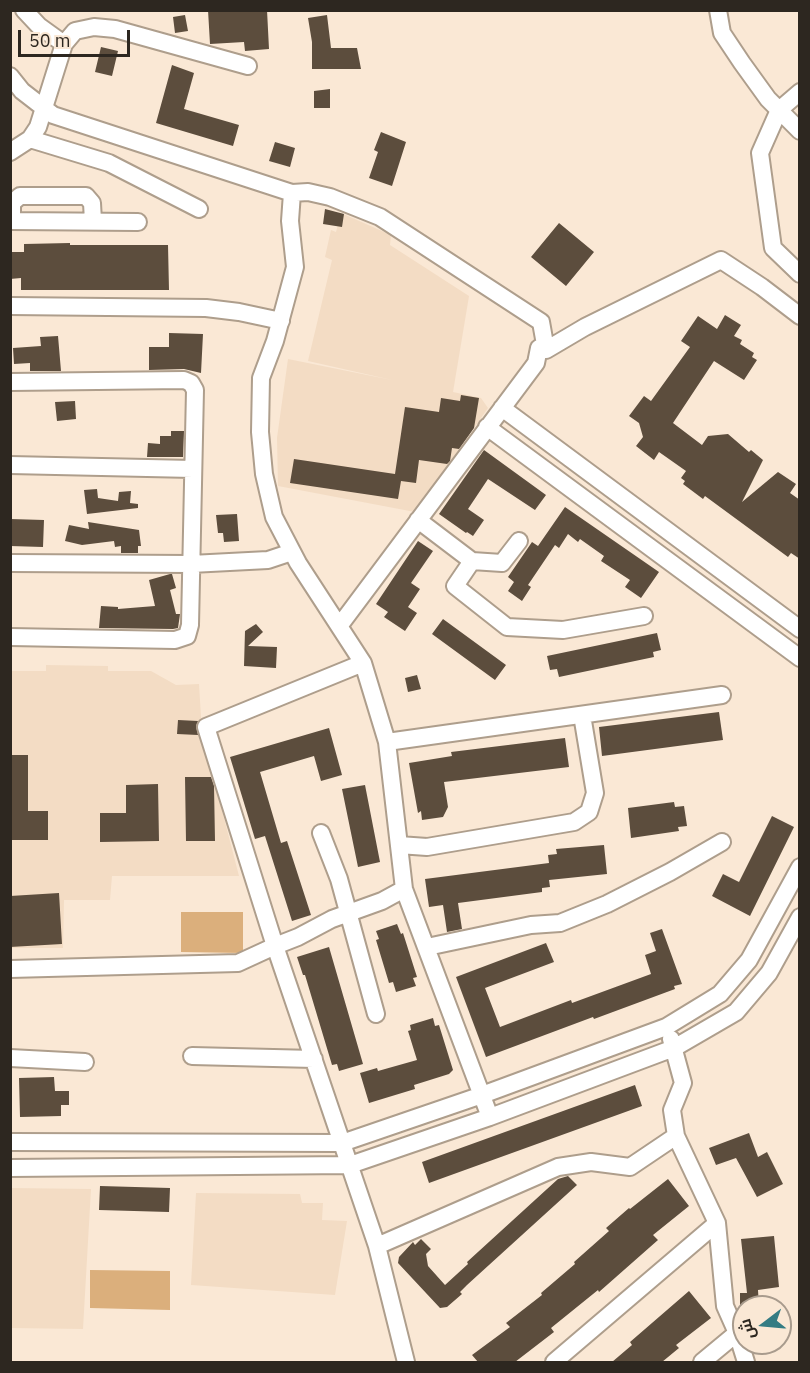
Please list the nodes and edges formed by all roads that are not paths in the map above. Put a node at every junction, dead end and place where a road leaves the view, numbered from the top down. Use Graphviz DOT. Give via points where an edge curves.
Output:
graph roads {
  1 [pos="24,10"];
  2 [pos="718,10"];
  3 [pos="64,44"];
  4 [pos="248,66"];
  5 [pos="10,76"];
  6 [pos="800,92"];
  7 [pos="45,110"];
  8 [pos="779,110"];
  9 [pos="800,131"];
  10 [pos="30,139"];
  11 [pos="10,152"];
  12 [pos="292,194"];
  13 [pos="199,209"];
  14 [pos="11,221"];
  15 [pos="93,222"];
  16 [pos="138,222"];
  17 [pos="800,274"];
  18 [pos="10,306"];
  19 [pos="800,316"];
  20 [pos="281,321"];
  21 [pos="546,350"];
  22 [pos="10,382"];
  23 [pos="501,408"];
  24 [pos="487,427"];
  25 [pos="10,465"];
  26 [pos="193,469"];
  27 [pos="418,520"];
  28 [pos="519,541"];
  29 [pos="292,552"];
  30 [pos="472,561"];
  31 [pos="10,563"];
  32 [pos="191,564"];
  33 [pos="644,616"];
  34 [pos="340,625"];
  35 [pos="800,629"];
  36 [pos="10,637"];
  37 [pos="800,658"];
  38 [pos="363,663"];
  39 [pos="722,695"];
  40 [pos="582,715"];
  41 [pos="387,742"];
  42 [pos="321,833"];
  43 [pos="722,842"];
  44 [pos="399,845"];
  45 [pos="800,867"];
  46 [pos="404,889"];
  47 [pos="349,913"];
  48 [pos="800,917"];
  49 [pos="275,945"];
  50 [pos="427,948"];
  51 [pos="10,969"];
  52 [pos="376,1014"];
  53 [pos="666,1027"];
  54 [pos="674,1048"];
  55 [pos="192,1056"];
  56 [pos="10,1058"];
  57 [pos="314,1059"];
  58 [pos="85,1062"];
  59 [pos="482,1095"];
  60 [pos="490,1118"];
  61 [pos="676,1136"];
  62 [pos="10,1143"];
  63 [pos="342,1143"];
  64 [pos="350,1166"];
  65 [pos="11,1168"];
  66 [pos="717,1223"];
  67 [pos="377,1246"];
  68 [pos="732,1322"];
  69 [pos="732,1337"];
  70 [pos="406,1362"];
  71 [pos="554,1362"];
  72 [pos="702,1362"];
  1 -- 3 [label="street"];
  2 -- 8 [label="street" via="722,33"];
  3 -- 4 [label="street" via="75,31 104,27"];
  3 -- 7 [label="street"];
  5 -- 7 [label="street"];
  6 -- 8 [label="street"];
  7 -- 10 [label="street"];
  7 -- 12 [label="street"];
  8 -- 9 [label="street"];
  8 -- 17 [label="street" via="760,153 773,248"];
  10 -- 11 [label="street"];
  10 -- 13 [label="street" via="109,163"];
  12 -- 20 [label="street" via="295,267"];
  12 -- 21 [label="street" via="308,192 330,197 380,218 542,322"];
  14 -- 15 [label="street"];
  14 -- 15 [label="street" via="12,202 20,196 86,196 92,203"];
  15 -- 16 [label="street"];
  18 -- 20 [label="street" via="206,308"];
  19 -- 21 [label="street" via="721,260"];
  20 -- 29 [label="street" via="261,378 260,432 274,517"];
  21 -- 23 [label="street" via="539,348 536,363"];
  22 -- 26 [label="street" via="188,381 195,390"];
  23 -- 24 [label="street"];
  23 -- 35 [label="street"];
  24 -- 27 [label="street"];
  24 -- 37 [label="street"];
  25 -- 26 [label="street"];
  26 -- 32 [label="street"];
  27 -- 30 [label="street"];
  27 -- 34 [label="street"];
  28 -- 30 [label="street" via="502,563"];
  29 -- 32 [label="street" via="268,560"];
  29 -- 34 [label="street"];
  30 -- 33 [label="street" via="455,586 507,627 562,630"];
  31 -- 32 [label="street"];
  32 -- 36 [label="street" via="190,631 181,639"];
  34 -- 38 [label="street"];
  38 -- 41 [label="street"];
  38 -- 49 [label="street" via="206,727"];
  39 -- 40 [label="street"];
  40 -- 41 [label="street"];
  40 -- 44 [label="street" via="595,793 589,812 574,822 427,847"];
  41 -- 44 [label="street"];
  42 -- 47 [label="street"];
  43 -- 50 [label="street" via="607,904 560,923 531,925"];
  44 -- 46 [label="street"];
  45 -- 53 [label="street" via="749,960 720,994"];
  46 -- 47 [label="street"];
  46 -- 50 [label="street"];
  47 -- 49 [label="street"];
  47 -- 52 [label="street"];
  48 -- 54 [label="street" via="769,973 736,1012"];
  49 -- 51 [label="street" via="238,963"];
  49 -- 57 [label="street"];
  50 -- 59 [label="street"];
  53 -- 54 [label="street"];
  53 -- 59 [label="street"];
  54 -- 60 [label="street"];
  54 -- 61 [label="street" via="683,1083 672,1110"];
  55 -- 57 [label="street"];
  56 -- 58 [label="street"];
  57 -- 63 [label="street"];
  59 -- 60 [label="street"];
  59 -- 63 [label="street"];
  60 -- 64 [label="street"];
  61 -- 66 [label="street"];
  61 -- 67 [label="street" via="630,1167 591,1162 558,1167"];
  62 -- 63 [label="street"];
  63 -- 64 [label="street"];
  64 -- 65 [label="street"];
  64 -- 67 [label="street"];
  66 -- 68 [label="street" via="725,1306"];
  66 -- 71 [label="street"];
  67 -- 70 [label="street"];
  69 -- 72 [label="street"];
}
